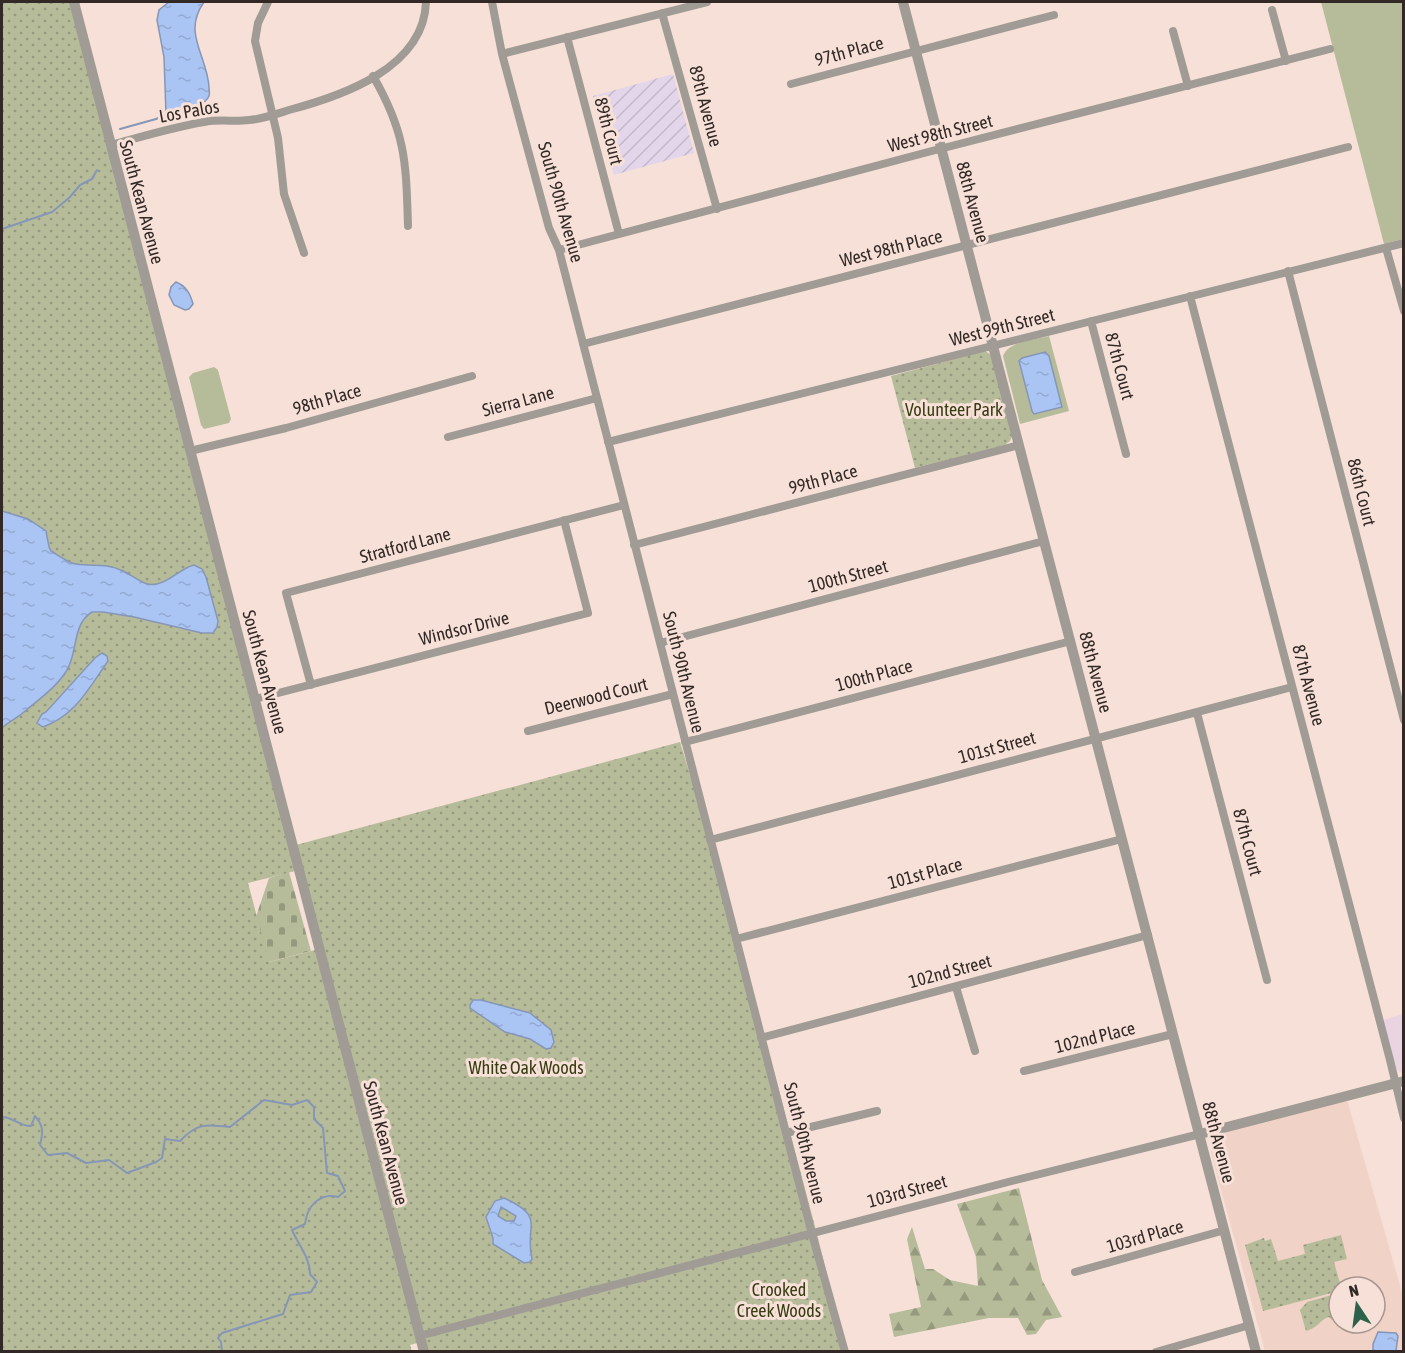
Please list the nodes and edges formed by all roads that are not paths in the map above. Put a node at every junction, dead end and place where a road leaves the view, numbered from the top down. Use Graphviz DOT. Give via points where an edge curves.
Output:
graph roads {
  1 [pos="74,2"];
  2 [pos="268,2"];
  3 [pos="426,2"];
  4 [pos="492,2"];
  5 [pos="707,2"];
  6 [pos="903,2"];
  7 [pos="1272,10"];
  8 [pos="662,13"];
  9 [pos="1054,15"];
  10 [pos="1173,31"];
  11 [pos="567,37"];
  12 [pos="1330,49"];
  13 [pos="916,51"];
  14 [pos="502,54"];
  15 [pos="1286,61"];
  16 [pos="373,76"];
  17 [pos="791,84"];
  18 [pos="1188,86"];
  19 [pos="273,114"];
  20 [pos="111,146"];
  21 [pos="1348,147"];
  22 [pos="942,149"];
  23 [pos="717,208"];
  24 [pos="408,226"];
  25 [pos="619,234"];
  26 [pos="1404,243"];
  27 [pos="967,245"];
  28 [pos="1386,248"];
  29 [pos="559,250"];
  30 [pos="304,253"];
  31 [pos="1288,271"];
  32 [pos="1190,296"];
  33 [pos="1404,311"];
  34 [pos="1091,321"];
  35 [pos="583,344"];
  36 [pos="993,346"];
  37 [pos="472,376"];
  38 [pos="597,398"];
  39 [pos="448,437"];
  40 [pos="608,442"];
  41 [pos="1019,445"];
  42 [pos="190,451"];
  43 [pos="1126,454"];
  44 [pos="624,505"];
  45 [pos="564,520"];
  46 [pos="1044,540"];
  47 [pos="634,545"];
  48 [pos="1071,641"];
  49 [pos="660,643"];
  50 [pos="312,685"];
  51 [pos="1292,687"];
  52 [pos="673,694"];
  53 [pos="255,699"];
  54 [pos="1197,712"];
  55 [pos="1404,720"];
  56 [pos="528,731"];
  57 [pos="1096,738"];
  58 [pos="685,742"];
  59 [pos="1122,839"];
  60 [pos="710,840"];
  61 [pos="1148,935"];
  62 [pos="736,939"];
  63 [pos="1267,980"];
  64 [pos="956,987"];
  65 [pos="1173,1034"];
  66 [pos="761,1038"];
  67 [pos="975,1052"];
  68 [pos="1024,1071"];
  69 [pos="1399,1082"];
  70 [pos="877,1111"];
  71 [pos="1404,1118"];
  72 [pos="786,1133"];
  73 [pos="1200,1134"];
  74 [pos="1225,1230"];
  75 [pos="812,1234"];
  76 [pos="1075,1272"];
  77 [pos="1250,1325"];
  78 [pos="419,1336"];
  79 [pos="424,1352"];
  80 [pos="845,1352"];
  81 [pos="1156,1352"];
  82 [pos="1256,1352"];
  1 -- 20 [label="street, South Kean Avenue"];
  2 -- 19 [label="street" via="255,41"];
  3 -- 16 [label="street, Los Palos" via="420,28 409,47"];
  4 -- 14 [label="street, South 90th Avenue"];
  5 -- 8 [label="street"];
  6 -- 13 [label="street, 88th Avenue"];
  7 -- 15 [label="street"];
  8 -- 11 [label="street"];
  8 -- 23 [label="street, 89th Avenue"];
  9 -- 13 [label="street, 97th Place"];
  10 -- 18 [label="street"];
  11 -- 14 [label="street"];
  11 -- 25 [label="street, 89th Court"];
  12 -- 15 [label="street, West 98th Street"];
  13 -- 17 [label="street, 97th Place"];
  13 -- 22 [label="street, 88th Avenue"];
  14 -- 29 [label="street, South 90th Avenue" via="549,228"];
  15 -- 18 [label="street, West 98th Street"];
  16 -- 19 [label="street, Los Palos" via="333,97"];
  16 -- 24 [label="street" via="400,134 406,164"];
  18 -- 22 [label="street, West 98th Street"];
  19 -- 20 [label="street, Los Palos" via="250,120 205,122"];
  19 -- 30 [label="street" via="284,195"];
  20 -- 42 [label="street, South Kean Avenue"];
  21 -- 27 [label="street, West 98th Place"];
  22 -- 23 [label="street, West 98th Street"];
  22 -- 27 [label="street, 88th Avenue"];
  23 -- 25 [label="street, West 98th Street"];
  25 -- 29 [label="street, West 98th Street"];
  26 -- 28 [label="street, West 99th Street"];
  27 -- 35 [label="street, West 98th Place"];
  27 -- 36 [label="street, 88th Avenue"];
  28 -- 31 [label="street, West 99th Street"];
  28 -- 33 [label="street"];
  29 -- 35 [label="street, South 90th Avenue"];
  31 -- 32 [label="street, West 99th Street"];
  31 -- 55 [label="street, 86th Court"];
  32 -- 34 [label="street, West 99th Street"];
  32 -- 51 [label="street, 87th Avenue"];
  34 -- 36 [label="street, West 99th Street"];
  34 -- 43 [label="street, 87th Court"];
  35 -- 38 [label="street, South 90th Avenue"];
  36 -- 40 [label="street, West 99th Street"];
  36 -- 41 [label="street, 88th Avenue"];
  37 -- 42 [label="street, 98th Place"];
  38 -- 39 [label="street, Sierra Lane"];
  38 -- 40 [label="street, South 90th Avenue"];
  40 -- 44 [label="street, South 90th Avenue"];
  41 -- 46 [label="street, 88th Avenue"];
  41 -- 47 [label="street, 99th Place"];
  42 -- 53 [label="street, South Kean Avenue"];
  44 -- 45 [label="street, Stratford Lane"];
  44 -- 47 [label="street, South 90th Avenue"];
  45 -- 50 [label="street, Windsor Drive" via="588,613"];
  45 -- 50 [label="street, Stratford Lane" via="286,593"];
  46 -- 48 [label="street, 88th Avenue"];
  46 -- 49 [label="street, 100th Street"];
  47 -- 49 [label="street, South 90th Avenue"];
  48 -- 57 [label="street, 88th Avenue"];
  48 -- 58 [label="street, 100th Place"];
  49 -- 52 [label="street, South 90th Avenue"];
  50 -- 53 [label="street, Windsor Drive"];
  51 -- 54 [label="street, 101st Street"];
  51 -- 69 [label="street, 87th Avenue"];
  52 -- 56 [label="street, Deerwood Court"];
  52 -- 58 [label="street, South 90th Avenue"];
  53 -- 78 [label="street, South Kean Avenue"];
  54 -- 57 [label="street, 101st Street"];
  54 -- 63 [label="street, 87th Court"];
  57 -- 59 [label="street, 88th Avenue"];
  57 -- 60 [label="street, 101st Street"];
  58 -- 60 [label="street, South 90th Avenue"];
  59 -- 61 [label="street, 88th Avenue"];
  59 -- 62 [label="street, 101st Place"];
  60 -- 62 [label="street, South 90th Avenue"];
  61 -- 64 [label="street, 102nd Street"];
  61 -- 65 [label="street, 88th Avenue"];
  62 -- 66 [label="street, South 90th Avenue"];
  64 -- 66 [label="street, 102nd Street"];
  64 -- 67 [label="street"];
  65 -- 68 [label="street, 102nd Place"];
  65 -- 73 [label="street, 88th Avenue"];
  66 -- 72 [label="street, South 90th Avenue"];
  69 -- 71 [label="street, 87th Avenue"];
  69 -- 73 [label="street, 103rd Street"];
  70 -- 72 [label="street"];
  72 -- 75 [label="street, South 90th Avenue"];
  73 -- 74 [label="street, 88th Avenue"];
  73 -- 75 [label="street, 103rd Street"];
  74 -- 76 [label="street, 103rd Place"];
  74 -- 77 [label="street, 88th Avenue"];
  75 -- 78 [label="street, 103rd Street"];
  75 -- 80 [label="street, South 90th Avenue"];
  77 -- 81 [label="street"];
  77 -- 82 [label="street, 88th Avenue"];
  78 -- 79 [label="street, South Kean Avenue"];
}
